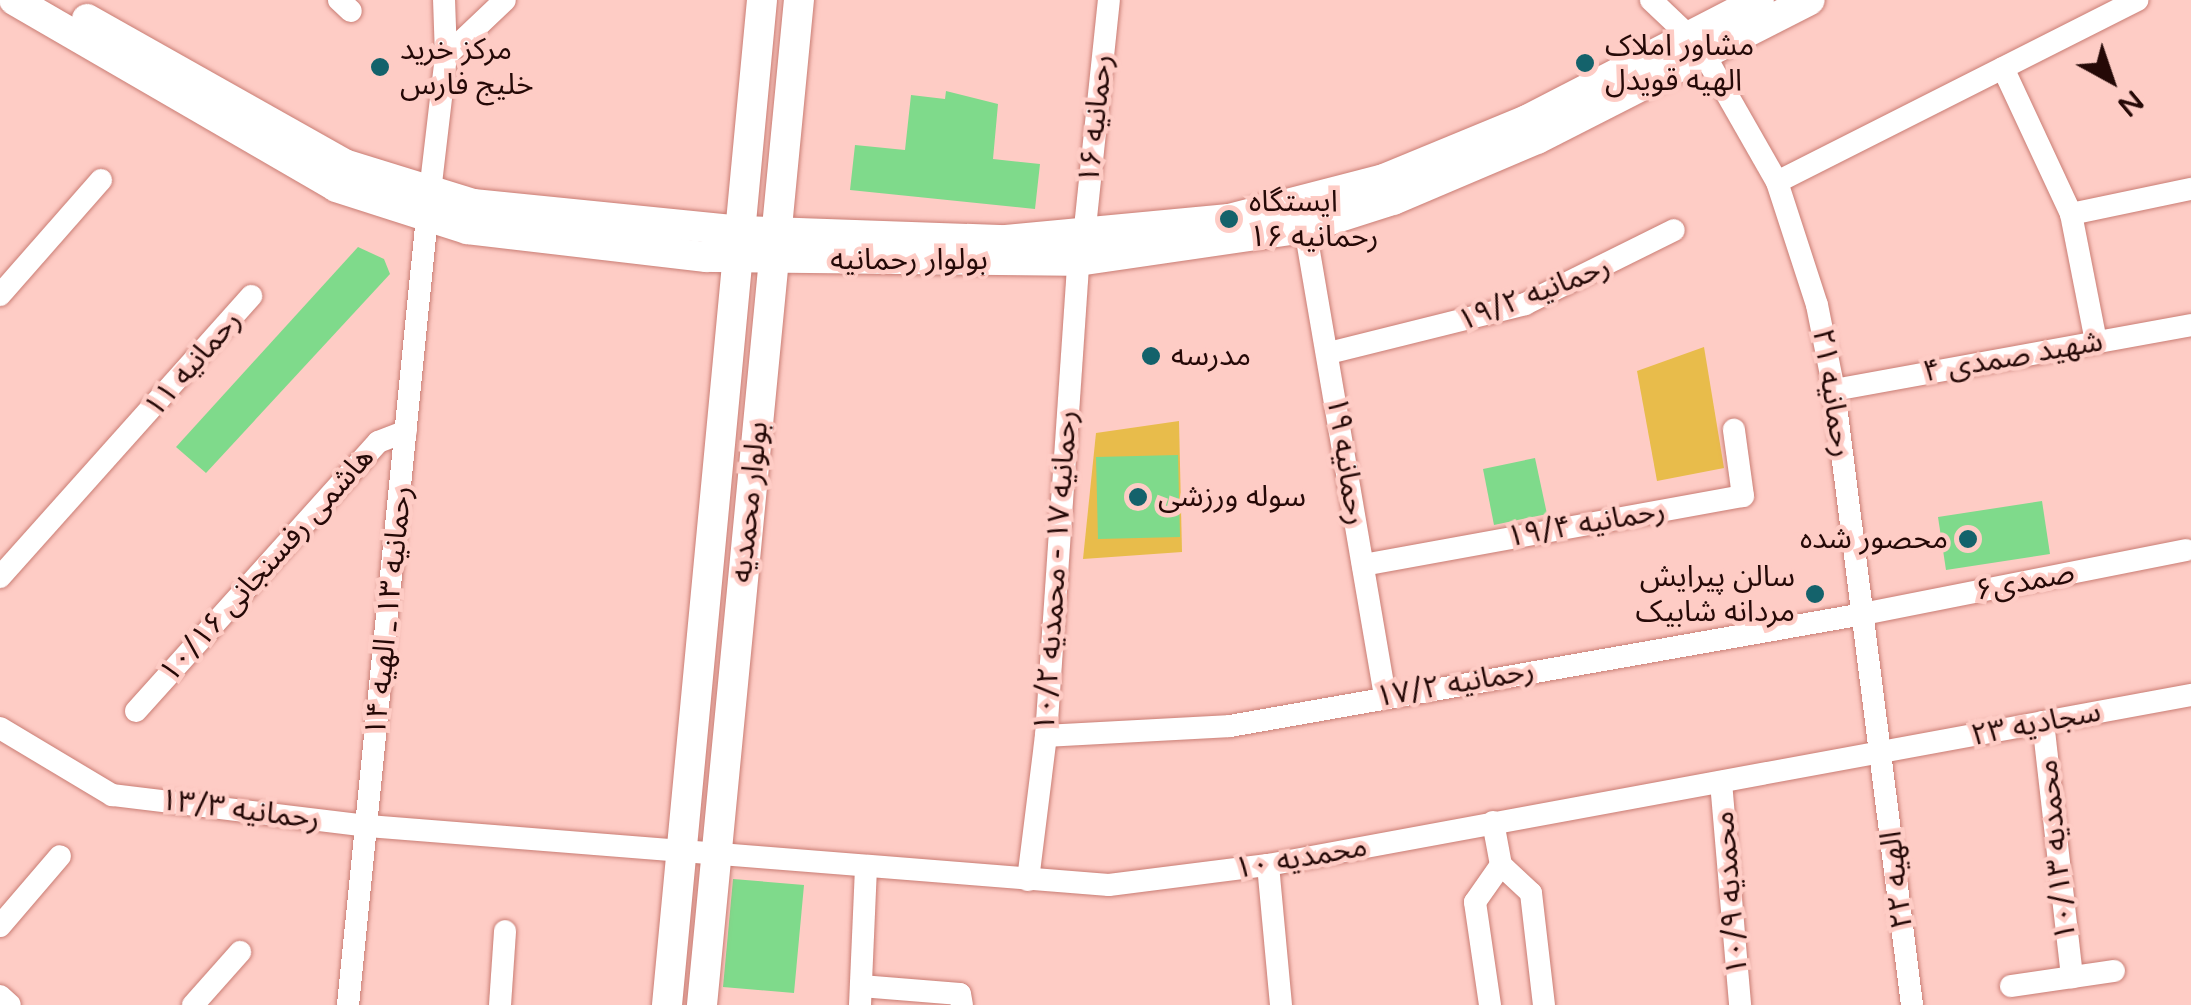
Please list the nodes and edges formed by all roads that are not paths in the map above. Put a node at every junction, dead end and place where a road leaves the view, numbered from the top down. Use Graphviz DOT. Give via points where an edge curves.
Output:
graph roads {
  1 [pos="14,0"];
  2 [pos="54,0"];
  3 [pos="444,0"];
  4 [pos="505,0"];
  5 [pos="762,0"];
  6 [pos="799,0"];
  7 [pos="1109,0"];
  8 [pos="1652,0"];
  9 [pos="1760,0"];
  10 [pos="1810,0"];
  11 [pos="2138,0"];
  12 [pos="1696,45"];
  13 [pos="446,56"];
  14 [pos="2003,68"];
  15 [pos="101,180"];
  16 [pos="1777,182"];
  17 [pos="2191,189"];
  18 [pos="428,204"];
  19 [pos="2071,214"];
  20 [pos="1305,228"];
  21 [pos="1674,230"];
  22 [pos="740,244"];
  23 [pos="776,245"];
  24 [pos="1081,249"];
  25 [pos="0,295"];
  26 [pos="251,296"];
  27 [pos="2191,325"];
  28 [pos="2096,342"];
  29 [pos="1328,353"];
  30 [pos="1834,390"];
  31 [pos="1734,430"];
  32 [pos="406,431"];
  33 [pos="2186,550"];
  34 [pos="1363,564"];
  35 [pos="0,578"];
  36 [pos="1863,614"];
  37 [pos="2191,695"];
  38 [pos="1385,696"];
  39 [pos="136,711"];
  40 [pos="2043,722"];
  41 [pos="1046,736"];
  42 [pos="5,744"];
  43 [pos="1882,756"];
  44 [pos="1722,782"];
  45 [pos="1493,822"];
  46 [pos="368,826"];
  47 [pos="678,851"];
  48 [pos="714,854"];
  49 [pos="60,856"];
  50 [pos="1268,865"];
  51 [pos="1501,865"];
  52 [pos="866,870"];
  53 [pos="1028,880"];
  54 [pos="0,926"];
  55 [pos="505,931"];
  56 [pos="240,952"];
  57 [pos="2114,972"];
  58 [pos="2072,978"];
  59 [pos="2011,986"];
  60 [pos="0,996"];
  61 [pos="860,996"];
  62 [pos="10,1005"];
  63 [pos="193,1005"];
  64 [pos="348,1005"];
  65 [pos="500,1005"];
  66 [pos="668,1005"];
  67 [pos="702,1005"];
  68 [pos="962,1005"];
  69 [pos="1281,1005"];
  70 [pos="1490,1005"];
  71 [pos="1544,1005"];
  72 [pos="1740,1005"];
  73 [pos="1912,1005"];
  1 -- 18 [label="main road, بولوار رحمانیه" via="336,186"];
  2 -- 18 [label="main road, بولوار رحمانیه" via="344,164"];
  3 -- 13 [label="street, رحمانیه ۱۳ ـ الهیه ۱۴"];
  4 -- 13 [label="street"];
  5 -- 22 [label="main road, بولوار محمدیه"];
  6 -- 23 [label="main road, بولوار محمدیه"];
  7 -- 24 [label="street, رحمانیه ۱۶"];
  8 -- 12 [label="street, رحمانیه ۲۱"];
  9 -- 12 [label="main road, بولوار رحمانیه"];
  10 -- 12 [label="main road, بولوار رحمانیه"];
  11 -- 14 [label="street"];
  12 -- 16 [label="street, رحمانیه ۲۱"];
  12 -- 20 [label="main road, بولوار رحمانیه" via="1537,139 1392,200"];
  12 -- 24 [label="main road, بولوار رحمانیه" via="1384,180"];
  13 -- 18 [label="street, رحمانیه ۱۳ ـ الهیه ۱۴"];
  14 -- 16 [label="street"];
  14 -- 19 [label="street"];
  15 -- 25 [label="street"];
  16 -- 30 [label="street, رحمانیه ۲۱" via="1817,305"];
  17 -- 19 [label="street"];
  18 -- 22 [label="main road, بولوار رحمانیه"];
  18 -- 32 [label="street, رحمانیه ۱۳ ـ الهیه ۱۴"];
  19 -- 28 [label="street"];
  20 -- 24 [label="main road, بولوار رحمانیه"];
  20 -- 29 [label="street, رحمانیه ۱۹"];
  21 -- 29 [label="street, رحمانیه ۱۹/۲" via="1526,304"];
  22 -- 23 [label="main road, بولوار رحمانیه"];
  22 -- 47 [label="main road, بولوار محمدیه"];
  23 -- 24 [label="main road, بولوار رحمانیه"];
  23 -- 48 [label="main road, بولوار محمدیه"];
  24 -- 41 [label="street, رحمانیه ۱۷ - محمدیه ۱۰/۲"];
  26 -- 35 [label="street, رحمانیه ۱۱"];
  27 -- 28 [label="street, شهید صمدی ۴"];
  28 -- 30 [label="street, شهید صمدی ۴"];
  29 -- 34 [label="street, رحمانیه ۱۹"];
  30 -- 36 [label="street, رحمانیه ۲۱"];
  31 -- 34 [label="street, رحمانیه ۱۹/۴" via="1743,496"];
  32 -- 39 [label="street, هاشمی رفسنجانی ۱۰/۱۶" via="378,442"];
  32 -- 46 [label="street, رحمانیه ۱۳ ـ الهیه ۱۴"];
  33 -- 36 [label="street, صمدی۶"];
  34 -- 38 [label="street, رحمانیه ۱۹"];
  36 -- 38 [label="street, رحمانیه ۱۷/۲"];
  36 -- 43 [label="street, رحمانیه ۲۱"];
  37 -- 40 [label="street, سجادیه ۲۳"];
  38 -- 41 [label="street, رحمانیه ۱۷/۲" via="1230,726"];
  40 -- 43 [label="street, سجادیه ۲۳"];
  40 -- 58 [label="street, محمدیه ۱۰/۱۳"];
  41 -- 53 [label="street, رحمانیه ۱۷ - محمدیه ۱۰/۲"];
  42 -- 46 [label="street, رحمانیه ۱۳/۳" via="112,795"];
  43 -- 44 [label="street, محمدیه ۱۰"];
  43 -- 73 [label="street, الهیه ۲۲"];
  44 -- 45 [label="street, محمدیه ۱۰"];
  44 -- 72 [label="street, محمدیه ۱۰/۹"];
  45 -- 50 [label="street, محمدیه ۱۰"];
  45 -- 51 [label="street"];
  46 -- 47 [label="street, رحمانیه ۱۳/۳"];
  46 -- 64 [label="street, رحمانیه ۱۳ ـ الهیه ۱۴"];
  47 -- 48 [label="street, محمدیه ۱۰"];
  47 -- 66 [label="main road, بولوار محمدیه"];
  48 -- 52 [label="street, محمدیه ۱۰"];
  48 -- 67 [label="main road, بولوار محمدیه"];
  49 -- 54 [label="street"];
  50 -- 53 [label="street, محمدیه ۱۰" via="1109,884"];
  50 -- 69 [label="street"];
  51 -- 70 [label="street" via="1475,902"];
  51 -- 71 [label="street" via="1531,893"];
  52 -- 53 [label="street, محمدیه ۱۰"];
  52 -- 61 [label="street"];
  55 -- 65 [label="street"];
  56 -- 63 [label="street"];
  57 -- 58 [label="street"];
  58 -- 59 [label="street"];
  60 -- 62 [label="street"];
  61 -- 68 [label="street" via="960,994"];
}
